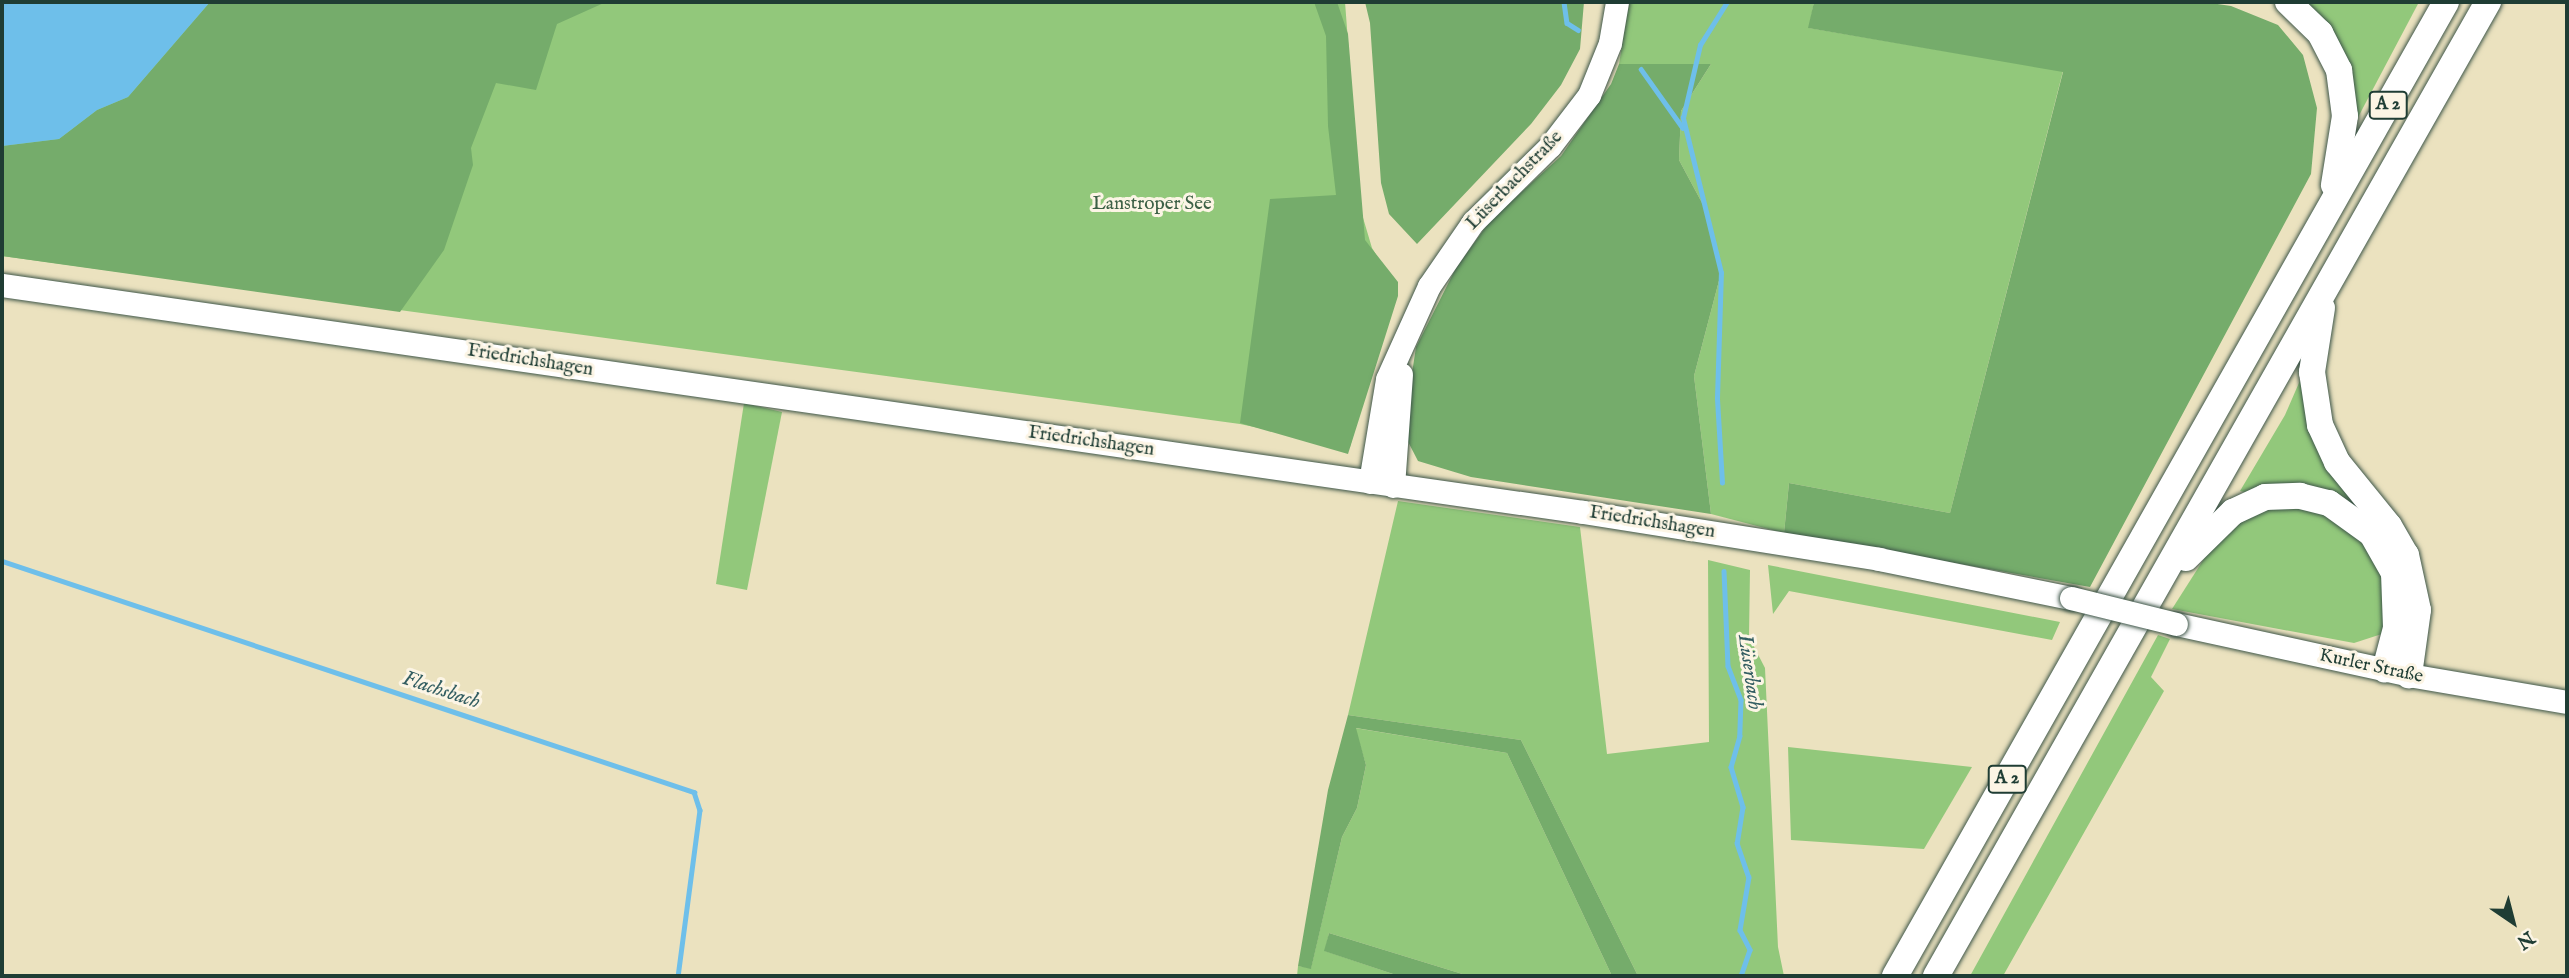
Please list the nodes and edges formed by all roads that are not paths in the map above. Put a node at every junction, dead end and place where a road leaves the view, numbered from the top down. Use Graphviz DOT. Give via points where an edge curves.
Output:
graph roads {
  1 [pos="1616,2"];
  2 [pos="2288,2"];
  3 [pos="2446,2"];
  4 [pos="2488,2"];
  5 [pos="2330,207"];
  6 [pos="2,285"];
  7 [pos="2325,290"];
  8 [pos="1381,484"];
  9 [pos="2156,590"];
  10 [pos="2176,624"];
  11 [pos="2397,672"];
  12 [pos="2567,702"];
  13 [pos="1895,976"];
  14 [pos="1936,976"];
  1 -- 8 [label="main road, Lüserbachstraße" via="1610,43 1589,95 1570,123 1473,222 1447,257 1417,312 1401,357"];
  2 -- 5 [label="highway" via="2320,33 2343,88 2346,117"];
  3 -- 5 [label="highway, A 2"];
  4 -- 7 [label="highway, A 2"];
  5 -- 13 [label="highway, A 2"];
  6 -- 8 [label="main road, Friedrichshagen"];
  7 -- 9 [label="highway, A 2"];
  7 -- 11 [label="highway" via="2312,372 2320,425 2337,462 2389,526 2406,555 2418,610"];
  8 -- 10 [label="main road, Friedrichshagen, bridge" via="1879,559"];
  9 -- 11 [label="highway" via="2234,512 2265,497 2300,496 2329,503 2372,534 2394,573"];
  9 -- 14 [label="highway, A 2"];
  10 -- 11 [label="main road, Kurler Straße"];
  11 -- 12 [label="main road, Kurler Straße"];
}
